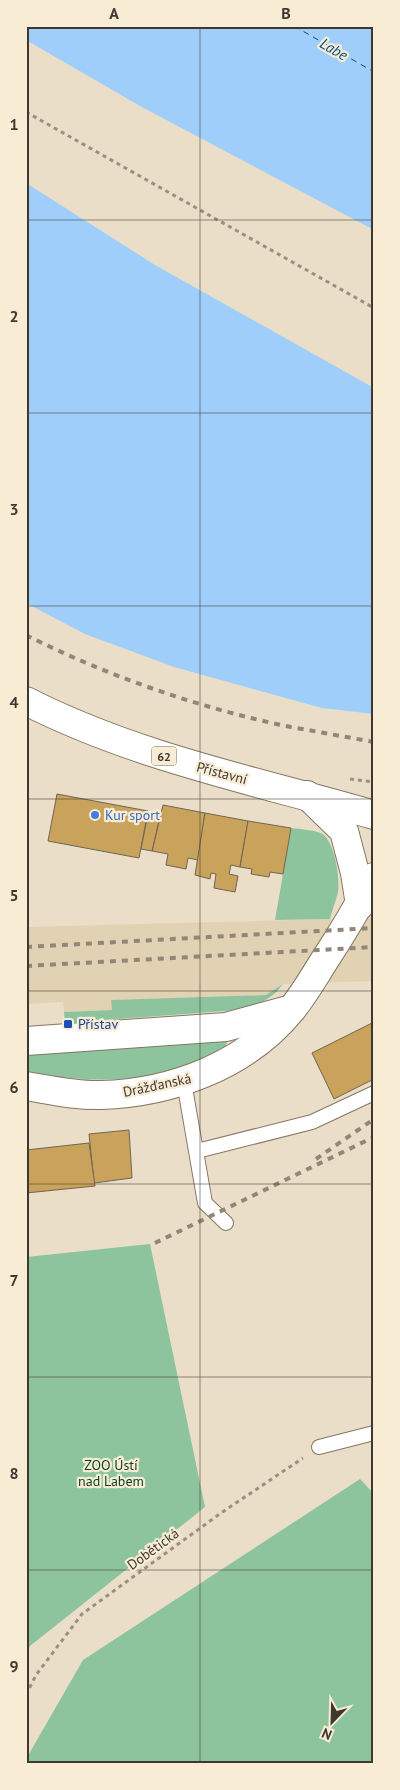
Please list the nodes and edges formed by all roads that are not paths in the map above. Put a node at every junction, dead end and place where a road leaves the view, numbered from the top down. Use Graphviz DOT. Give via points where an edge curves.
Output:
graph roads {
  1 [pos="26,701"];
  2 [pos="307,796"];
  3 [pos="374,801"];
  4 [pos="374,815"];
  5 [pos="374,877"];
  6 [pos="367,901"];
  7 [pos="292,1009"];
  8 [pos="26,1041"];
  9 [pos="184,1082"];
  10 [pos="26,1086"];
  11 [pos="374,1093"];
  12 [pos="197,1151"];
  13 [pos="226,1223"];
  14 [pos="374,1433"];
  15 [pos="319,1447"];
  1 -- 2 [label="street, Přístavní / 62" via="123,743"];
  2 -- 3 [label="street, Přístavní / 62"];
  2 -- 4 [label="street, Přístavní / 62"];
  2 -- 6 [label="street" via="344,831 355,873"];
  5 -- 6 [label="street, Drážďanská"];
  6 -- 7 [label="street, Drážďanská"];
  7 -- 8 [label="street" via="226,1027"];
  7 -- 9 [label="street, Drážďanská" via="246,1050 225,1064"];
  9 -- 10 [label="street, Drážďanská" via="140,1092 101,1095"];
  9 -- 12 [label="lane"];
  11 -- 12 [label="lane" via="312,1122"];
  12 -- 13 [label="lane" via="204,1203"];
  14 -- 15 [label="lane"];
}
